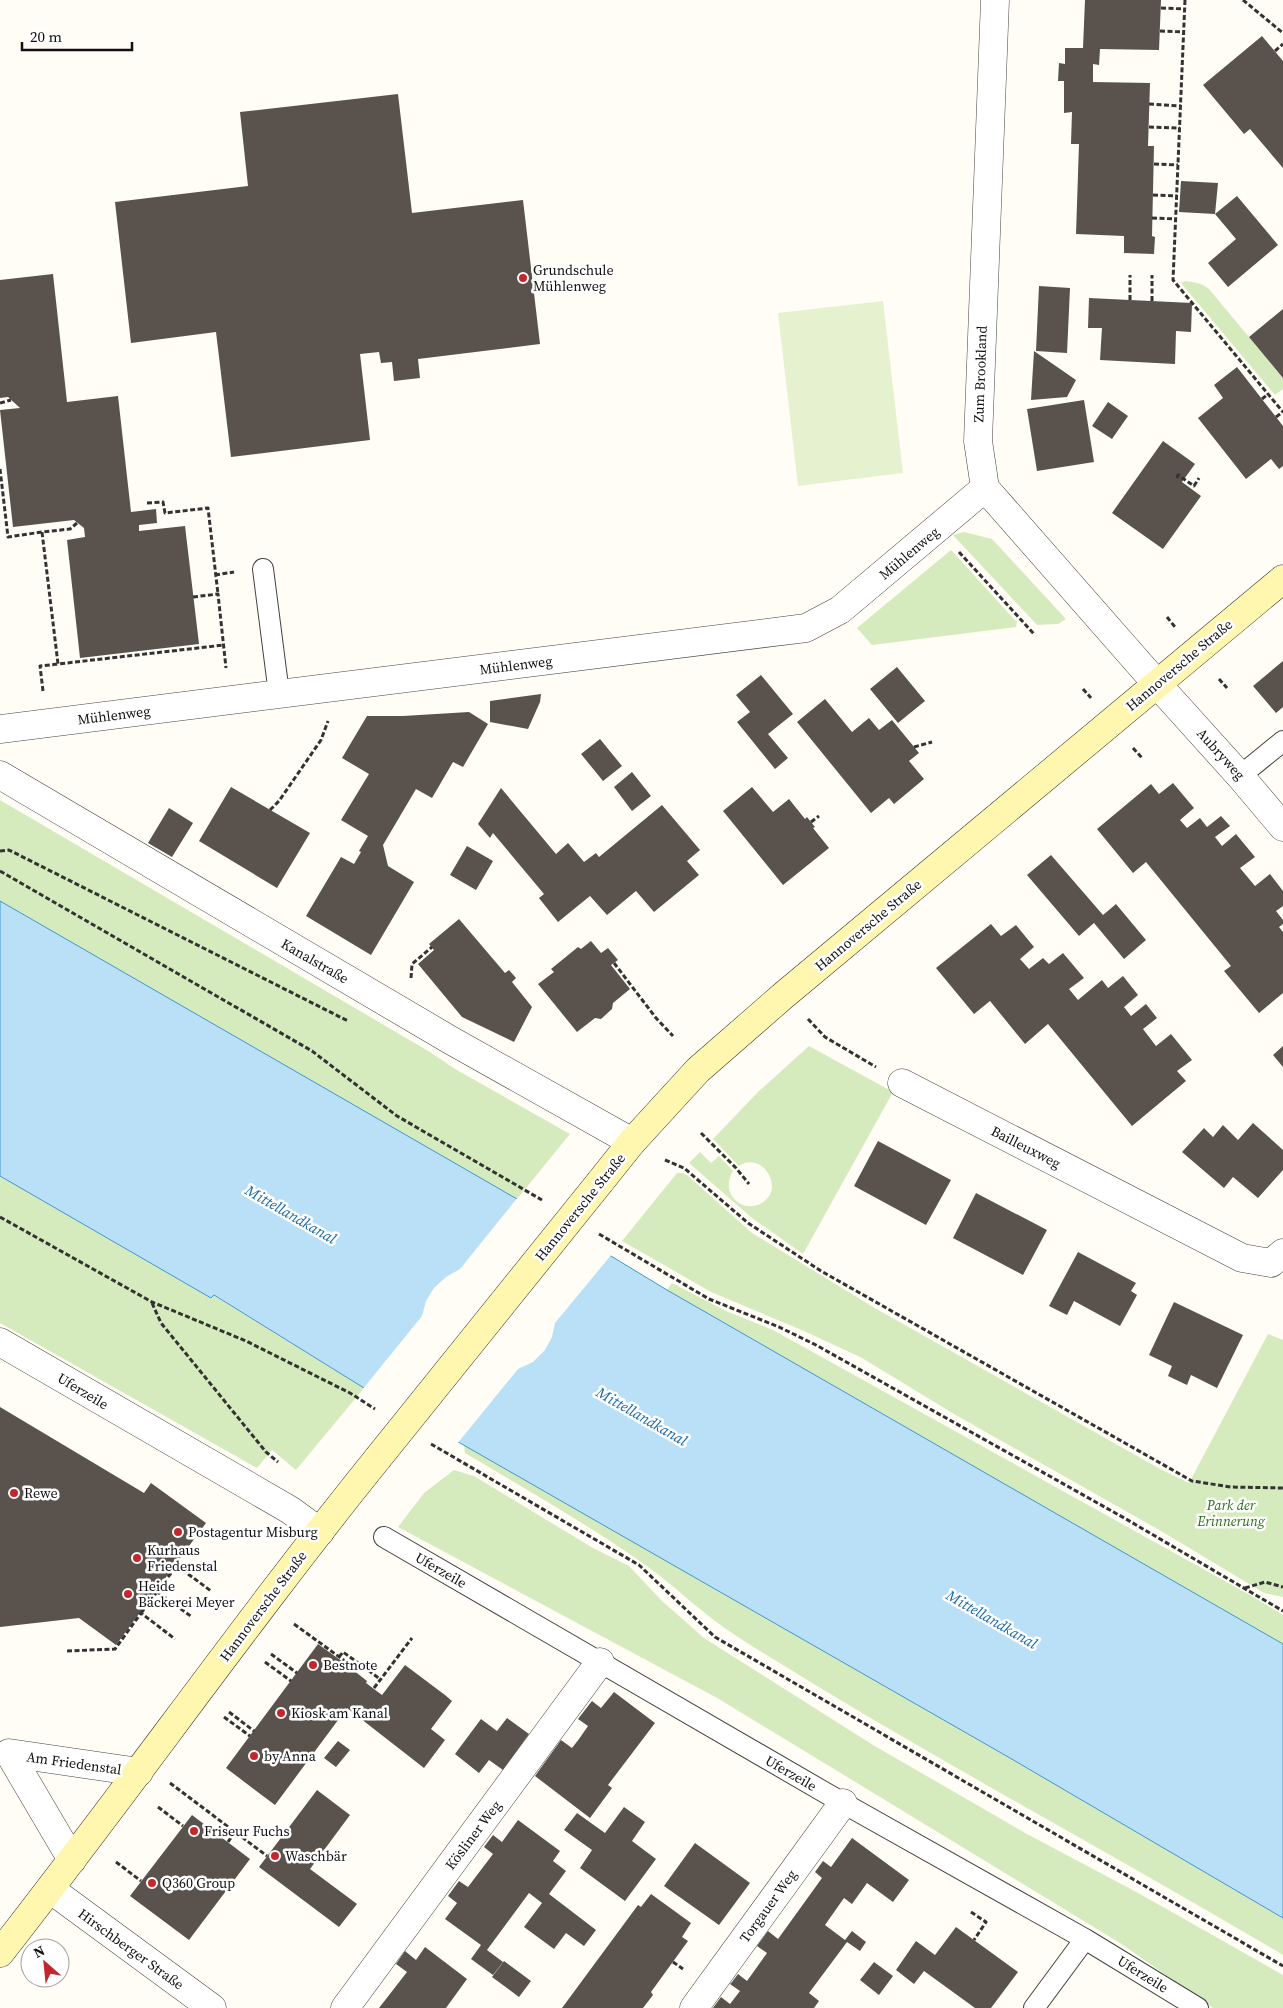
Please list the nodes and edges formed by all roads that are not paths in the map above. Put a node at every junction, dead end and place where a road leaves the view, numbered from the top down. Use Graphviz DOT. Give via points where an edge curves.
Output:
graph roads {
  1 [pos="995,0"];
  2 [pos="985,488"];
  3 [pos="263,569"];
  4 [pos="1283,579"];
  5 [pos="1157,684"];
  6 [pos="279,694"];
  7 [pos="0,729"];
  8 [pos="1283,741"];
  9 [pos="0,775"];
  10 [pos="1240,776"];
  11 [pos="1283,827"];
  12 [pos="902,1083"];
  13 [pos="632,1142"];
  14 [pos="1283,1253"];
  15 [pos="0,1342"];
  16 [pos="320,1532"];
  17 [pos="384,1537"];
  18 [pos="600,1662"];
  19 [pos="4,1752"];
  20 [pos="139,1772"];
  21 [pos="843,1804"];
  22 [pos="72,1860"];
  23 [pos="50,1889"];
  24 [pos="1086,1939"];
  25 [pos="0,1953"];
  26 [pos="212,2008"];
  27 [pos="345,2008"];
  28 [pos="694,2008"];
  29 [pos="1034,2008"];
  30 [pos="1198,2008"];
  1 -- 2 [label="street, Zum Brookland" via="978,441"];
  2 -- 5 [label="street"];
  2 -- 6 [label="street, Mühlenweg" via="840,610 806,628"];
  3 -- 6 [label="lane"];
  4 -- 5 [label="main road, Hannoversche Straße"];
  5 -- 10 [label="street, Aubryweg"];
  5 -- 13 [label="main road, Hannoversche Straße" via="698,1070"];
  6 -- 7 [label="street, Mühlenweg"];
  8 -- 10 [label="lane"];
  9 -- 13 [label="street, Kanalstraße" via="443,1036"];
  10 -- 11 [label="street, Aubryweg"];
  12 -- 14 [label="street, Bailleuxweg" via="1242,1258 1271,1263"];
  13 -- 16 [label="main road, Hannoversche Straße, bridge"];
  15 -- 16 [label="street, Uferzeile" via="290,1510"];
  16 -- 20 [label="main road, Hannoversche Straße"];
  17 -- 18 [label="lane, Uferzeile"];
  18 -- 21 [label="lane, Uferzeile"];
  18 -- 27 [label="street, Kösliner Weg"];
  19 -- 20 [label="street, Am Friedenstal"];
  19 -- 22 [label="street, Am Friedenstal"];
  20 -- 22 [label="main road, Hannoversche Straße"];
  21 -- 24 [label="lane, Uferzeile"];
  21 -- 28 [label="street, Torgauer Weg"];
  22 -- 23 [label="main road, Hannoversche Straße"];
  23 -- 25 [label="main road, Hannoversche Straße"];
  23 -- 26 [label="street, Hirschberger Straße"];
  24 -- 29 [label="lane"];
  24 -- 30 [label="lane, Uferzeile"];
}
